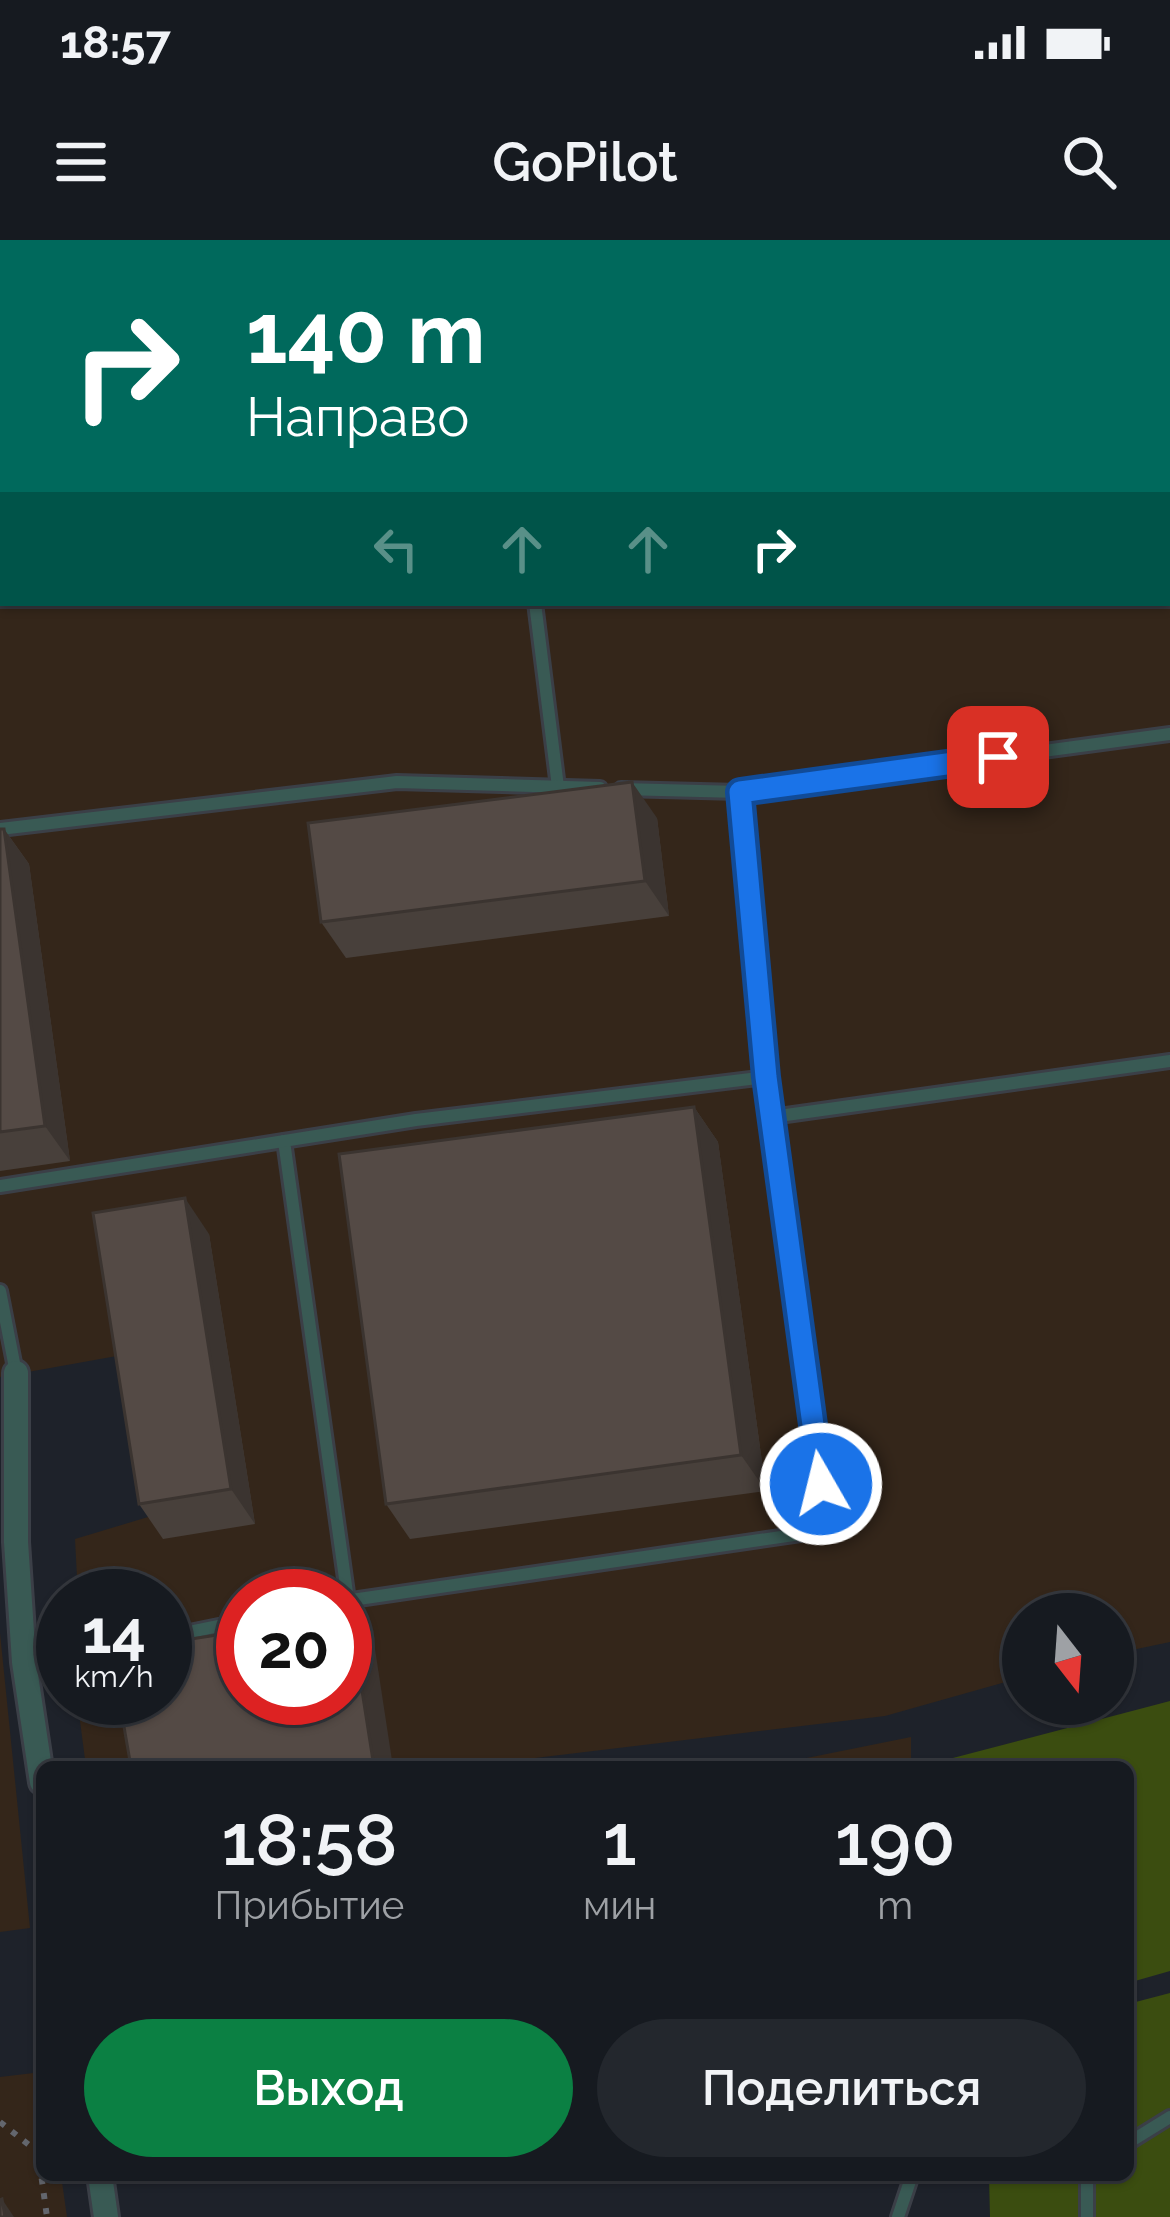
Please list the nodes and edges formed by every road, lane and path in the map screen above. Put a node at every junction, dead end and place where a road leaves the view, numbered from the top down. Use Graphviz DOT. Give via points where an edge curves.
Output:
graph roads {
  1 [pos="535,606"];
  2 [pos="1170,734"];
  3 [pos="558,788"];
  4 [pos="740,792"];
  5 [pos="0,829"];
  6 [pos="1170,1060"];
  7 [pos="766,1077"];
  8 [pos="772,1118"];
  9 [pos="284,1142"];
  10 [pos="0,1186"];
  11 [pos="0,1291"];
  12 [pos="16,1373"];
  13 [pos="343,1569"];
  14 [pos="372,1596"];
  15 [pos="36,1660"];
  16 [pos="24,1662"];
  17 [pos="39,1761"];
  18 [pos="1170,2117"];
  19 [pos="0,2122"];
  20 [pos="1134,2139"];
  21 [pos="36,2150"];
  22 [pos="42,2181"];
  23 [pos="101,2181"];
  24 [pos="910,2181"];
  25 [pos="1088,2181"];
  26 [pos="47,2217"];
  27 [pos="106,2217"];
  28 [pos="898,2217"];
  29 [pos="1087,2217"];
  1 -- 3 [label="lane"];
  2 -- 4 [label="lane"];
  3 -- 4 [label="lane"];
  3 -- 5 [label="lane" via="397,782"];
  4 -- 7 [label="lane"];
  6 -- 8 [label="lane"];
  7 -- 8 [label="lane"];
  7 -- 9 [label="lane"];
  8 -- 14 [label="lane" via="828,1530"];
  9 -- 10 [label="lane"];
  9 -- 13 [label="lane"];
  11 -- 12 [label="lane"];
  12 -- 16 [label="street"];
  15 -- 16 [label="lane"];
  16 -- 17 [label="street"];
  18 -- 20 [label="lane"];
  19 -- 21 [label="path"];
  22 -- 26 [label="path"];
  23 -- 27 [label="street"];
  24 -- 28 [label="lane"];
  25 -- 29 [label="lane"];
}
